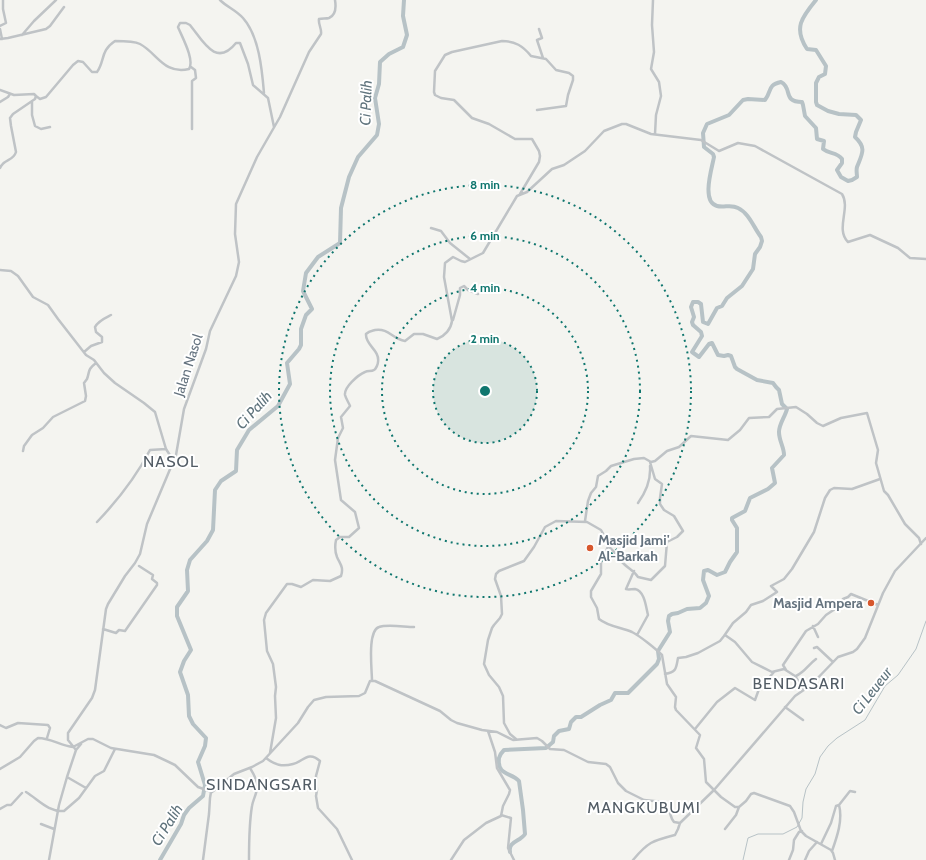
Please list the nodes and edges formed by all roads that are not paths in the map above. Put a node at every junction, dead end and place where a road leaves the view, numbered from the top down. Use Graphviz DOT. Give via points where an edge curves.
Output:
graph roads {
  1 [pos="3,0"];
  2 [pos="56,0"];
  3 [pos="220,0"];
  4 [pos="335,0"];
  5 [pos="653,0"];
  6 [pos="64,7"];
  7 [pos="0,27"];
  8 [pos="539,29"];
  9 [pos="22,35"];
  10 [pos="1,39"];
  11 [pos="543,58"];
  12 [pos="191,67"];
  13 [pos="0,90"];
  14 [pos="10,94"];
  15 [pos="264,94"];
  16 [pos="36,96"];
  17 [pos="32,100"];
  18 [pos="0,102"];
  19 [pos="538,110"];
  20 [pos="50,127"];
  21 [pos="274,127"];
  22 [pos="192,129"];
  23 [pos="654,134"];
  24 [pos="0,168"];
  25 [pos="519,195"];
  26 [pos="431,228"];
  27 [pos="471,259"];
  28 [pos="926,259"];
  29 [pos="0,270"];
  30 [pos="478,294"];
  31 [pos="110,315"];
  32 [pos="452,321"];
  33 [pos="84,352"];
  34 [pos="96,363"];
  35 [pos="166,449"];
  36 [pos="23,451"];
  37 [pos="173,461"];
  38 [pos="650,462"];
  39 [pos="880,480"];
  40 [pos="638,502"];
  41 [pos="585,521"];
  42 [pos="97,522"];
  43 [pos="926,538"];
  44 [pos="921,544"];
  45 [pos="608,547"];
  46 [pos="139,566"];
  47 [pos="634,571"];
  48 [pos="878,604"];
  49 [pos="813,626"];
  50 [pos="414,627"];
  51 [pos="103,629"];
  52 [pos="637,635"];
  53 [pos="725,635"];
  54 [pos="818,637"];
  55 [pos="814,648"];
  56 [pos="816,659"];
  57 [pos="833,662"];
  58 [pos="786,670"];
  59 [pos="774,672"];
  60 [pos="665,674"];
  61 [pos="796,676"];
  62 [pos="372,681"];
  63 [pos="804,690"];
  64 [pos="785,708"];
  65 [pos="803,720"];
  66 [pos="0,725"];
  67 [pos="694,729"];
  68 [pos="488,731"];
  69 [pos="47,738"];
  70 [pos="516,739"];
  71 [pos="81,743"];
  72 [pos="73,747"];
  73 [pos="115,749"];
  74 [pos="76,750"];
  75 [pos="270,753"];
  76 [pos="266,758"];
  77 [pos="250,768"];
  78 [pos="0,769"];
  79 [pos="67,777"];
  80 [pos="86,788"];
  81 [pos="714,790"];
  82 [pos="853,791"];
  83 [pos="26,792"];
  84 [pos="211,792"];
  85 [pos="22,793"];
  86 [pos="839,805"];
  87 [pos="738,807"];
  88 [pos="0,809"];
  89 [pos="58,811"];
  90 [pos="501,815"];
  91 [pos="680,823"];
  92 [pos="41,824"];
  93 [pos="54,829"];
  94 [pos="725,829"];
  95 [pos="802,831"];
  96 [pos="817,842"];
  97 [pos="821,844"];
  98 [pos="832,851"];
  99 [pos="50,860"];
  100 [pos="203,860"];
  101 [pos="249,860"];
  102 [pos="352,860"];
  103 [pos="451,860"];
  104 [pos="514,860"];
  105 [pos="633,860"];
  106 [pos="789,860"];
  107 [pos="805,860"];
  108 [pos="835,860"];
  1 -- 7 [label="street" via="6,23"];
  2 -- 9 [label="street"];
  3 -- 15 [label="street" via="241,16 252,33 261,62"];
  4 -- 21 [label="street, Jalan Nasol" via="334,14 319,19 321,34"];
  5 -- 23 [label="street" via="654,52 651,69 658,80 661,96 655,117"];
  6 -- 9 [label="street" via="49,27"];
  7 -- 10 [label="street"];
  8 -- 11 [label="street" via="542,38 537,40"];
  9 -- 10 [label="street"];
  11 -- 19 [label="street" via="556,70 572,75 574,80 566,106"];
  11 -- 25 [label="street" via="531,56 523,47 502,41 449,53 434,74 434,92 437,96 454,100 472,118 489,124 515,139 533,140 540,152 539,160"];
  12 -- 15 [label="street" via="178,27 180,23 188,24 215,52 228,51 236,42 239,43 243,48 253,85"];
  12 -- 16 [label="street" via="186,70 172,68 160,62 140,44 115,41 104,52 97,72 92,72 83,62 78,61 46,97 40,99"];
  12 -- 22 [label="street" via="195,70 196,78 192,81"];
  13 -- 14 [label="street"];
  14 -- 16 [label="street"];
  14 -- 18 [label="street"];
  15 -- 21 [label="street" via="268,98"];
  16 -- 17 [label="street"];
  17 -- 20 [label="street" via="35,126"];
  17 -- 24 [label="street" via="11,115 16,152 13,158 3,162"];
  21 -- 37 [label="street, Jalan Nasol" via="236,204 238,269 210,331 184,409"];
  23 -- 25 [label="street" via="624,124 609,128 585,151 552,169 527,192"];
  23 -- 28 [label="street" via="703,141 719,151 738,143 755,146 840,193 844,199 843,232 848,242 870,235 898,248 910,258"];
  25 -- 27 [label="street" via="485,250 481,255"];
  26 -- 27 [label="street" via="441,231 450,243"];
  27 -- 32 [label="street" via="463,262 453,257 445,264 444,278"];
  29 -- 33 [label="street" via="17,274 33,297 47,303"];
  30 -- 32 [label="street" via="464,286 460,288"];
  31 -- 33 [label="street" via="95,326 96,332 102,337 102,342"];
  32 -- 75 [label="street" via="446,333 439,338 421,334 413,335 404,341 387,331 371,331 366,334 367,341 377,353 378,363 373,371 366,371 346,390 350,406 341,417 343,428 338,438 335,458 341,500 354,512 359,528 349,537 340,537 336,540 337,556 342,566 341,576 330,581 314,580 301,587 286,584 265,616 267,651 273,664 276,687 276,718"];
  33 -- 34 [label="street"];
  34 -- 35 [label="street" via="115,383 155,412"];
  34 -- 36 [label="street" via="90,368 84,384 85,401 53,417 44,428 32,435"];
  35 -- 37 [label="street"];
  35 -- 42 [label="street" via="150,450 132,480"];
  37 -- 51 [label="street, Jalan Nasol" via="147,524 140,554 108,604"];
  38 -- 39 [label="street" via="679,447 690,436 728,440 749,418 769,417 775,410 798,407 823,426 841,418 867,413 878,450 876,462"];
  38 -- 40 [label="street" via="649,482"];
  38 -- 41 [label="street" via="644,458 636,459 610,466 598,475"];
  38 -- 47 [label="street" via="655,479 662,484 660,504 674,516 683,531 666,542 664,566 653,579 640,578"];
  39 -- 44 [label="street" via="884,491"];
  39 -- 53 [label="street" via="852,488 830,490 815,529 792,569 784,579 771,586 777,592 751,605"];
  41 -- 45 [label="street" via="602,531 609,543"];
  41 -- 70 [label="street" via="557,521 547,525 524,561 500,571 495,577 501,596 502,612 488,638 484,663 503,696 504,723"];
  43 -- 44 [label="street"];
  44 -- 48 [label="street" via="895,572"];
  45 -- 47 [label="street" via="623,564"];
  45 -- 52 [label="street" via="601,563 601,573 591,588 591,597 600,620"];
  46 -- 51 [label="street" via="153,575 152,579 157,585 125,631 119,630 116,633"];
  47 -- 52 [label="street" via="626,589 640,592 648,615"];
  48 -- 49 [label="street" via="851,594"];
  48 -- 57 [label="street" via="862,644 853,652 841,655"];
  49 -- 54 [label="street"];
  49 -- 58 [label="street" via="806,631 783,665"];
  50 -- 62 [label="street" via="380,626 374,631 371,639"];
  51 -- 72 [label="street, Jalan Nasol" via="95,690 68,733 67,738"];
  52 -- 60 [label="street" via="663,656"];
  53 -- 59 [label="street" via="735,642 752,662"];
  53 -- 60 [label="street" via="720,641 698,653 678,658 675,670"];
  55 -- 57 [label="street" via="817,647"];
  56 -- 61 [label="street" via="807,670"];
  57 -- 63 [label="street"];
  58 -- 59 [label="street"];
  58 -- 61 [label="street"];
  59 -- 67 [label="street" via="759,689 755,700 735,688 717,702"];
  60 -- 67 [label="street" via="667,684 676,697 676,710"];
  61 -- 63 [label="street"];
  62 -- 68 [label="street" via="435,708 457,723"];
  62 -- 75 [label="street" via="368,683 365,693 359,696 314,700 298,723"];
  63 -- 64 [label="street"];
  64 -- 65 [label="street"];
  64 -- 81 [label="street"];
  66 -- 69 [label="street" via="6,728 18,723 48,725 50,727"];
  67 -- 81 [label="street" via="700,736 696,748 704,759 705,780"];
  68 -- 70 [label="street" via="497,732 511,740"];
  68 -- 90 [label="street" via="497,768 510,790 502,806"];
  69 -- 72 [label="street"];
  69 -- 78 [label="street" via="36,738 20,757"];
  70 -- 91 [label="street" via="537,738 548,748 564,750 588,762 606,764 626,791 644,800 664,802 674,822"];
  71 -- 72 [label="street"];
  71 -- 73 [label="street" via="93,739"];
  71 -- 74 [label="street"];
  72 -- 74 [label="street"];
  73 -- 80 [label="street" via="107,768 95,776"];
  73 -- 84 [label="street" via="145,752 165,760 179,768 198,787"];
  74 -- 79 [label="street"];
  75 -- 76 [label="street"];
  76 -- 77 [label="street"];
  76 -- 102 [label="street" via="278,765 293,764 312,756 320,761 316,776 318,808 337,829"];
  77 -- 84 [label="street" via="234,774"];
  77 -- 101 [label="street" via="257,786 248,836"];
  79 -- 80 [label="street"];
  79 -- 89 [label="street"];
  80 -- 89 [label="street" via="65,810"];
  81 -- 87 [label="street"];
  81 -- 91 [label="street"];
  82 -- 86 [label="street"];
  83 -- 89 [label="street" via="42,805"];
  84 -- 100 [label="street"];
  85 -- 88 [label="street" via="11,805"];
  86 -- 97 [label="street" via="835,807"];
  86 -- 98 [label="street" via="841,812"];
  87 -- 94 [label="street" via="737,814"];
  87 -- 95 [label="street" via="754,793 790,806"];
  89 -- 93 [label="street"];
  90 -- 103 [label="street" via="484,824 464,840"];
  90 -- 104 [label="street" via="511,818 508,848"];
  91 -- 105 [label="street" via="675,835 648,844"];
  92 -- 93 [label="street"];
  93 -- 99 [label="street"];
  95 -- 96 [label="street"];
  95 -- 106 [label="street" via="794,840"];
  96 -- 97 [label="street"];
  96 -- 107 [label="street"];
  97 -- 98 [label="street"];
  98 -- 108 [label="street"];
}
